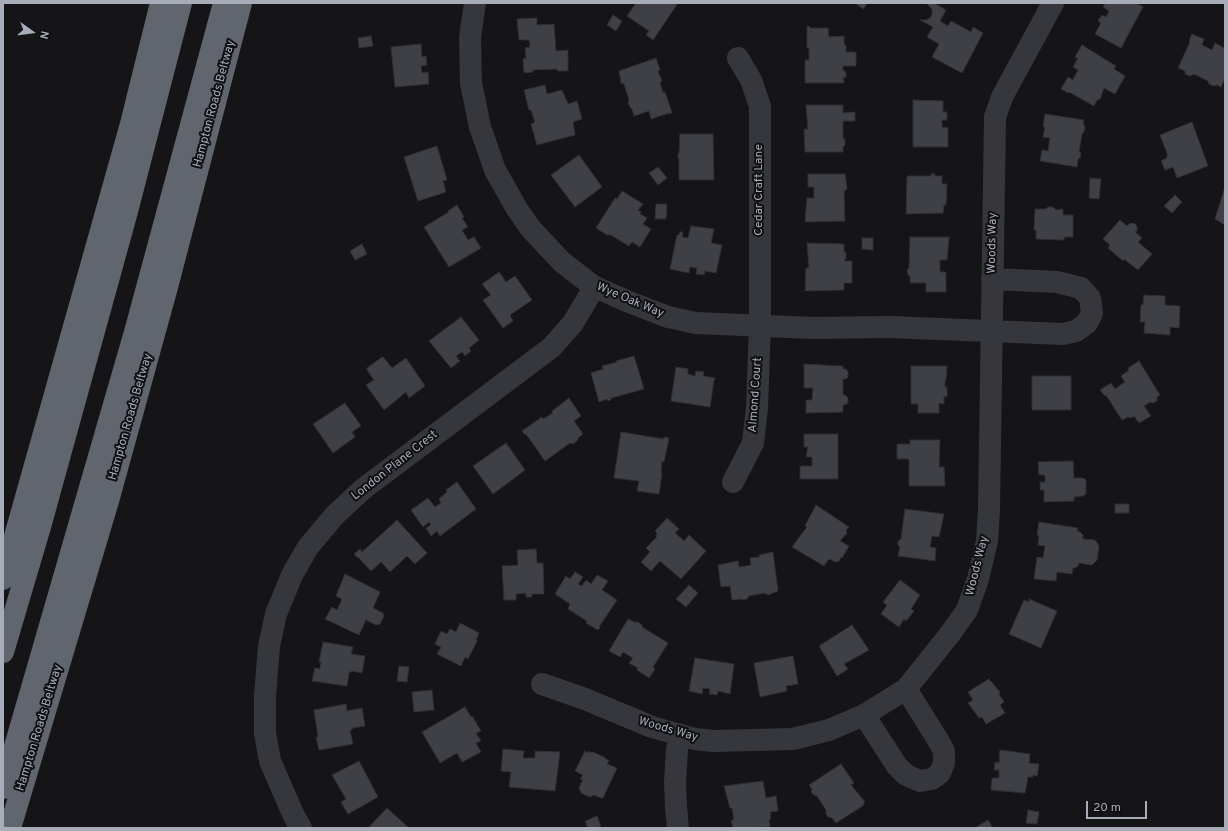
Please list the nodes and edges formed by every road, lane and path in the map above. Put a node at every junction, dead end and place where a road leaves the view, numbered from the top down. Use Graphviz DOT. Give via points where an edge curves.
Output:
graph roads {
  1 [pos="161,3"];
  2 [pos="181,3"];
  3 [pos="224,3"];
  4 [pos="241,3"];
  5 [pos="475,3"];
  6 [pos="1053,3"];
  7 [pos="738,58"];
  8 [pos="992,279"];
  9 [pos="593,286"];
  10 [pos="760,326"];
  11 [pos="991,331"];
  12 [pos="733,482"];
  13 [pos="3,579"];
  14 [pos="3,652"];
  15 [pos="542,684"];
  16 [pos="906,689"];
  17 [pos="864,715"];
  18 [pos="681,735"];
  19 [pos="3,788"];
  20 [pos="10,828"];
  21 [pos="301,828"];
  22 [pos="678,828"];
  1 -- 13 [label="highway" via="128,132"];
  2 -- 14 [label="highway" via="126,215"];
  3 -- 19 [label="highway" via="135,332"];
  4 -- 20 [label="highway, Hampton Roads Beltway" via="108,500"];
  5 -- 9 [label="street, Wye Oak Way" via="470,37 471,83 480,128 495,170 531,229 562,262"];
  6 -- 8 [label="street, Woods Way" via="1002,97 995,118"];
  7 -- 10 [label="street, Cedar Craft Lane" via="751,80 760,106"];
  8 -- 11 [label="street, Woods Way"];
  8 -- 11 [label="street, Wye Oak Way" via="1057,282 1081,288 1090,298 1092,313 1087,323 1076,331 1063,334"];
  9 -- 10 [label="street, Wye Oak Way" via="668,317 696,324"];
  9 -- 21 [label="street, London Plane Crest" via="573,323 552,347 363,488 335,515 308,547 292,575 276,614 268,646 264,733 270,761"];
  10 -- 11 [label="street, Wye Oak Way"];
  10 -- 12 [label="street, Almond Court" via="753,443"];
  11 -- 16 [label="street, Woods Way" via="987,541 978,579 967,610"];
  15 -- 18 [label="street, Woods Way" via="652,727"];
  16 -- 17 [label="street, Woods Way"];
  16 -- 17 [label="street" via="944,751 944,763 940,773 932,779 920,781 906,775 897,766"];
  17 -- 18 [label="street, Woods Way" via="829,730 793,739 713,741"];
  18 -- 22 [label="street" via="677,749 675,783"];
}
